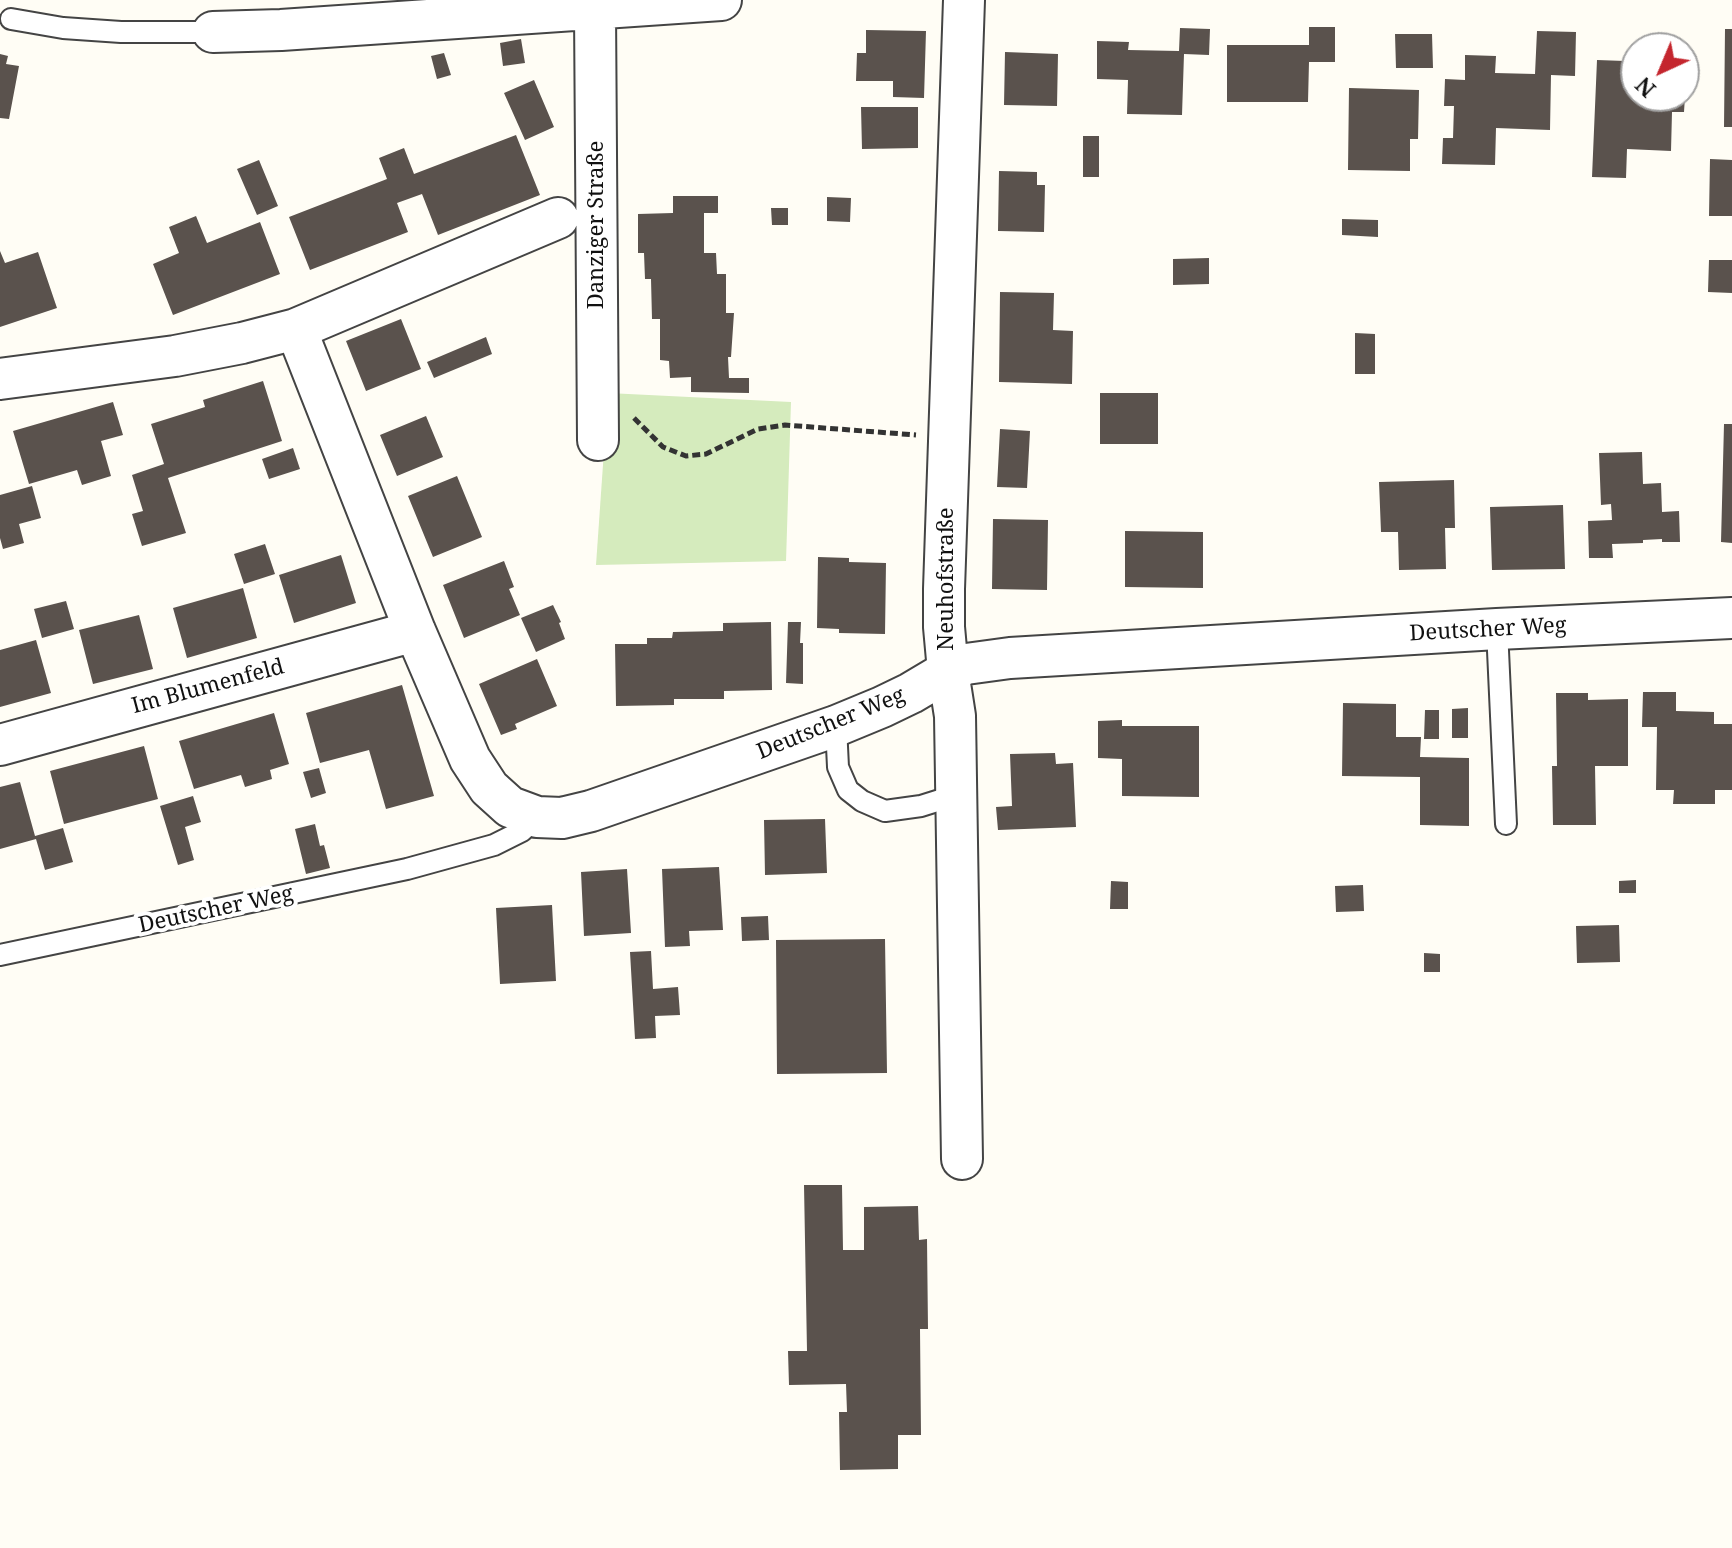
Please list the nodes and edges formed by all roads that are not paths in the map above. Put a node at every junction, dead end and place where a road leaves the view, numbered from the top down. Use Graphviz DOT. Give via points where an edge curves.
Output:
graph roads {
  1 [pos="721,0"];
  2 [pos="964,0"];
  3 [pos="595,10"];
  4 [pos="11,19"];
  5 [pos="213,32"];
  6 [pos="558,218"];
  7 [pos="296,329"];
  8 [pos="0,379"];
  9 [pos="598,440"];
  10 [pos="1732,618"];
  11 [pos="1497,629"];
  12 [pos="415,631"];
  13 [pos="948,671"];
  14 [pos="836,726"];
  15 [pos="0,745"];
  16 [pos="956,795"];
  17 [pos="537,817"];
  18 [pos="1506,824"];
  19 [pos="0,955"];
  20 [pos="962,1159"];
  1 -- 3 [label="street"];
  2 -- 13 [label="street, Neuhofstraße" via="944,589"];
  3 -- 5 [label="street"];
  3 -- 9 [label="street, Danziger Straße"];
  4 -- 5 [label="lane" via="121,32"];
  6 -- 7 [label="street"];
  7 -- 8 [label="street" via="175,356"];
  7 -- 12 [label="street"];
  10 -- 11 [label="street, Deutscher Weg"];
  11 -- 13 [label="street, Deutscher Weg" via="1010,658"];
  11 -- 18 [label="lane"];
  12 -- 15 [label="street, Im Blumenfeld"];
  12 -- 17 [label="street" via="470,759 489,788 510,807"];
  13 -- 14 [label="street, Deutscher Weg"];
  13 -- 16 [label="street, Neuhofstraße" via="955,716"];
  14 -- 16 [label="lane" via="838,767 848,790 862,801 885,811"];
  14 -- 17 [label="street, Deutscher Weg" via="591,811"];
  16 -- 20 [label="street, Neuhofstraße"];
  17 -- 19 [label="lane, Deutscher Weg" via="494,845 407,869"];
}
